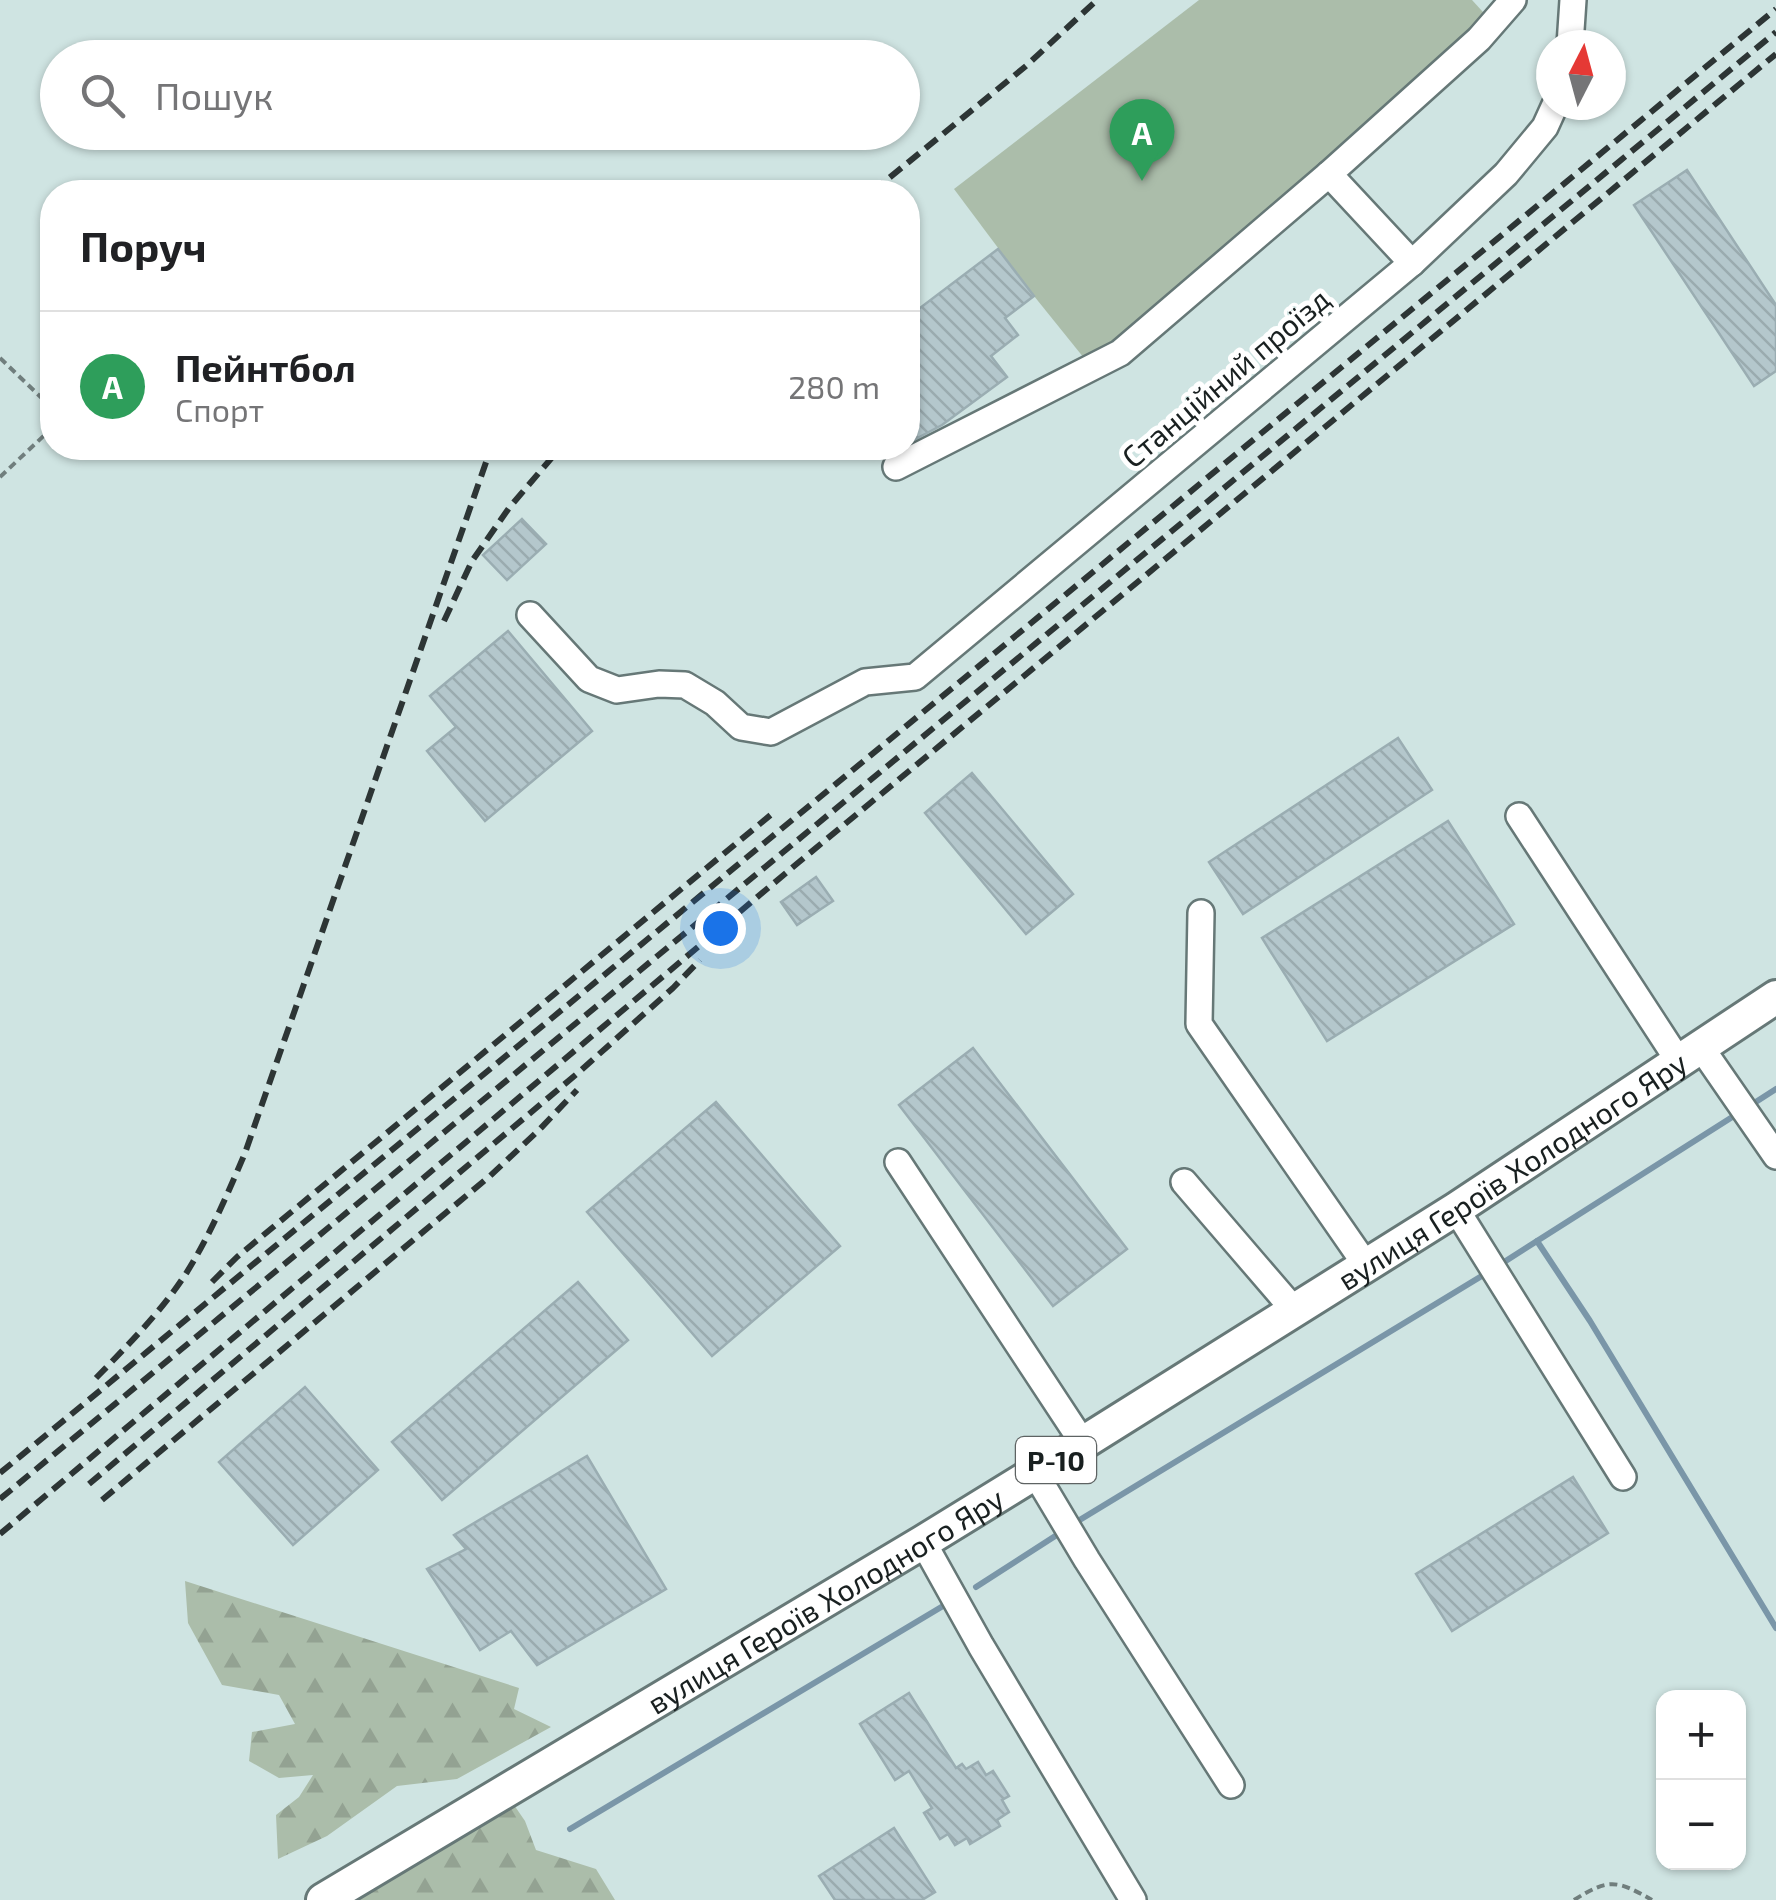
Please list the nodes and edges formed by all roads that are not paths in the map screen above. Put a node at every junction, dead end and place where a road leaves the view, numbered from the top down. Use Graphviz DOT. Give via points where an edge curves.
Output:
graph roads {
  1 [pos="1513,0"];
  2 [pos="1573,0"];
  3 [pos="1571,30"];
  4 [pos="1548,120"];
  5 [pos="1329,174"];
  6 [pos="1412,264"];
  7 [pos="920,455"];
  8 [pos="910,460"];
  9 [pos="896,467"];
  10 [pos="530,615"];
  11 [pos="1519,816"];
  12 [pos="1201,913"];
  13 [pos="1776,997"];
  14 [pos="1689,1053"];
  15 [pos="1776,1156"];
  16 [pos="898,1162"];
  17 [pos="1184,1182"];
  18 [pos="1456,1209"];
  19 [pos="1366,1264"];
  20 [pos="1294,1310"];
  21 [pos="1083,1443"];
  22 [pos="1035,1473"];
  23 [pos="1622,1477"];
  24 [pos="924,1542"];
  25 [pos="1230,1785"];
  26 [pos="322,1900"];
  27 [pos="1133,1900"];
  1 -- 5 [label="street"];
  2 -- 3 [label="street"];
  4 -- 6 [label="street, Станційний проїзд" via="1506,174"];
  5 -- 6 [label="street"];
  5 -- 7 [label="street" via="1120,354"];
  6 -- 10 [label="street, Станційний проїзд" via="915,677 865,682 770,732 740,727 685,685 618,690 589,680"];
  8 -- 9 [label="street"];
  11 -- 14 [label="street"];
  12 -- 19 [label="street" via="1199,1024"];
  13 -- 14 [label="main road, вулиця Героїв Холодного Яру / Р-10"];
  14 -- 15 [label="street" via="1736,1096"];
  14 -- 18 [label="main road, вулиця Героїв Холодного Яру / Р-10"];
  16 -- 21 [label="street"];
  17 -- 20 [label="street"];
  18 -- 19 [label="main road, вулиця Героїв Холодного Яру / Р-10"];
  18 -- 23 [label="street"];
  19 -- 20 [label="main road, вулиця Героїв Холодного Яру / Р-10"];
  20 -- 21 [label="main road, вулиця Героїв Холодного Яру / Р-10"];
  21 -- 22 [label="main road, вулиця Героїв Холодного Яру / Р-10"];
  22 -- 24 [label="main road, вулиця Героїв Холодного Яру / Р-10"];
  22 -- 25 [label="street"];
  24 -- 26 [label="main road, вулиця Героїв Холодного Яру / Р-10"];
  24 -- 27 [label="street"];
}
